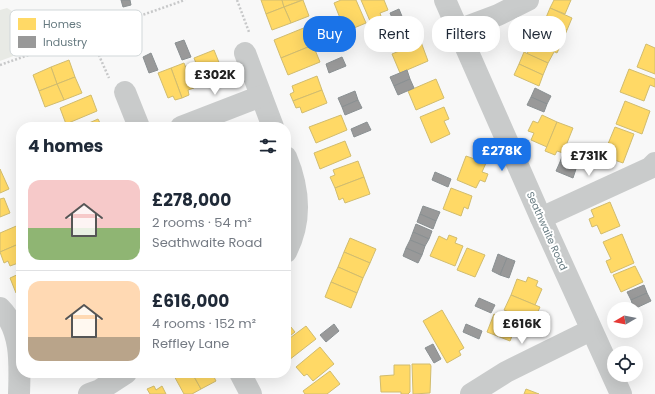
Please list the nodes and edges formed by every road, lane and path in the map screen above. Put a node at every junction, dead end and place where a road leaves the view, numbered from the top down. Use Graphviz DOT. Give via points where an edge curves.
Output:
graph roads {
  1 [pos="185,0"];
  2 [pos="236,0"];
  3 [pos="445,0"];
  4 [pos="528,0"];
  5 [pos="142,15"];
  6 [pos="452,16"];
  7 [pos="495,16"];
  8 [pos="468,52"];
  9 [pos="245,53"];
  10 [pos="25,56"];
  11 [pos="100,56"];
  12 [pos="0,65"];
  13 [pos="124,92"];
  14 [pos="261,96"];
  15 [pos="137,122"];
  16 [pos="194,122"];
  17 [pos="271,122"];
  18 [pos="655,163"];
  19 [pos="291,172"];
  20 [pos="541,218"];
  21 [pos="291,243"];
  22 [pos="0,308"];
  23 [pos="591,330"];
  24 [pos="16,332"];
  25 [pos="20,378"];
  26 [pos="118,378"];
  27 [pos="243,378"];
  28 [pos="19,394"];
  29 [pos="89,394"];
  30 [pos="252,394"];
  31 [pos="471,394"];
  32 [pos="621,394"];
  1 -- 5 [label="path"];
  2 -- 9 [label="path" via="254,45"];
  3 -- 6 [label="street, Seathwaite Road"];
  4 -- 7 [label="street"];
  8 -- 20 [label="street, Seathwaite Road"];
  9 -- 14 [label="street"];
  10 -- 12 [label="path"];
  11 -- 13 [label="path" via="114,91"];
  13 -- 15 [label="street"];
  14 -- 16 [label="street"];
  14 -- 17 [label="street"];
  18 -- 20 [label="street" via="650,168"];
  19 -- 21 [label="street" via="297,190 298,211"];
  20 -- 23 [label="street, Seathwaite Road"];
  22 -- 24 [label="street" via="7,314"];
  23 -- 31 [label="street" via="506,372"];
  23 -- 32 [label="street, Seathwaite Road"];
  25 -- 28 [label="street"];
  26 -- 29 [label="street"];
  27 -- 30 [label="street"];
}
